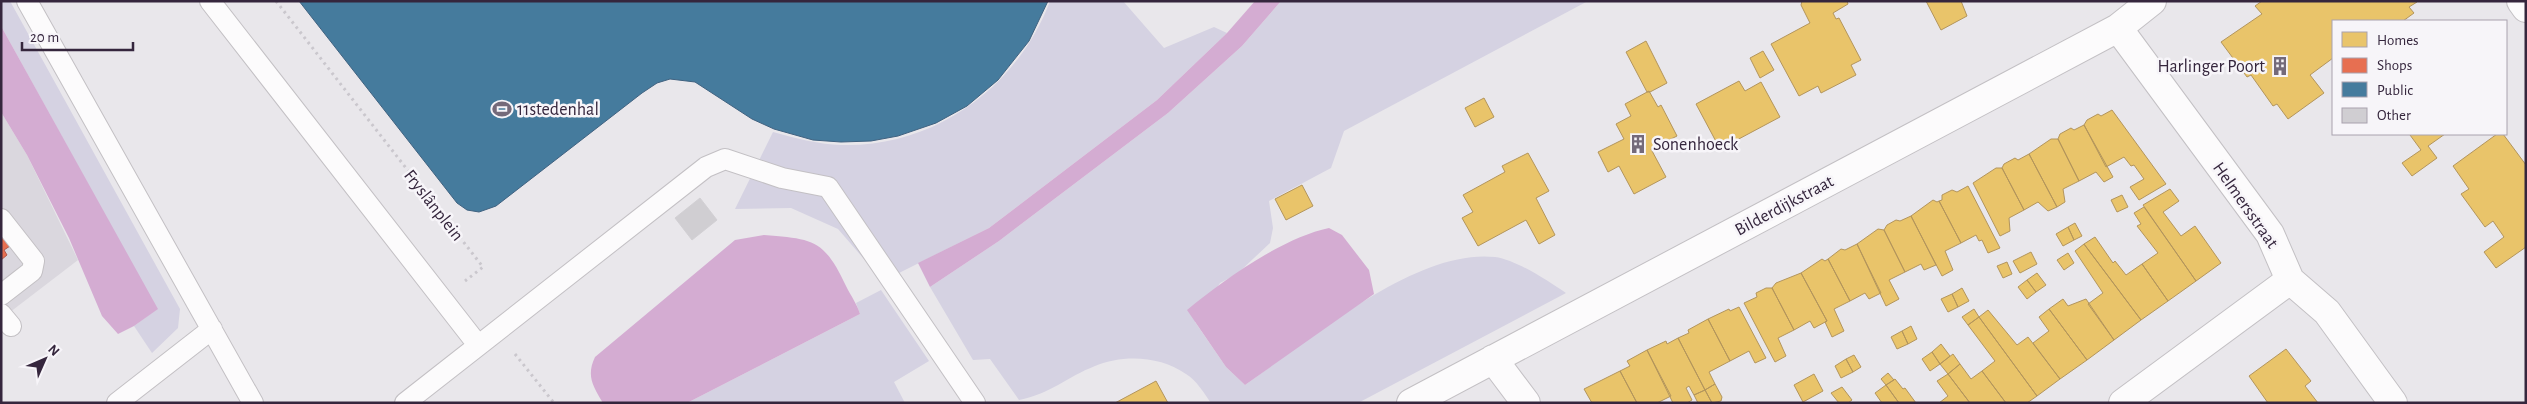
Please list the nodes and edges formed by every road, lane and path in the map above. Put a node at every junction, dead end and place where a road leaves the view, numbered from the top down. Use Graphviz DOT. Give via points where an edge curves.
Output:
graph roads {
  1 [pos="27,1"];
  2 [pos="210,1"];
  3 [pos="276,1"];
  4 [pos="2152,1"];
  5 [pos="2521,1"];
  6 [pos="2526,8"];
  7 [pos="2118,28"];
  8 [pos="1,219"];
  9 [pos="2290,280"];
  10 [pos="461,285"];
  11 [pos="1,295"];
  12 [pos="212,329"];
  13 [pos="497,330"];
  14 [pos="478,345"];
  15 [pos="1494,359"];
  16 [pos="117,403"];
  17 [pos="253,403"];
  18 [pos="404,403"];
  19 [pos="554,403"];
  20 [pos="975,403"];
  21 [pos="1411,403"];
  22 [pos="1526,403"];
  23 [pos="2124,403"];
  24 [pos="2393,403"];
  1 -- 12 [label="lane"];
  2 -- 14 [label="lane"];
  3 -- 10 [label="path, Fryslânplein" via="483,267"];
  4 -- 7 [label="street, Bilderdijkstraat"];
  5 -- 6 [label="street"];
  7 -- 9 [label="street, Helmersstraat" via="2270,234"];
  7 -- 15 [label="street, Bilderdijkstraat"];
  8 -- 11 [label="lane" via="35,266"];
  9 -- 23 [label="street"];
  9 -- 24 [label="street, Helmersstraat" via="2327,312"];
  12 -- 16 [label="lane"];
  12 -- 17 [label="lane"];
  13 -- 14 [label="lane"];
  13 -- 19 [label="path"];
  13 -- 20 [label="lane" via="706,166 725,159 782,178 828,187"];
  14 -- 18 [label="lane"];
  15 -- 21 [label="street, Bilderdijkstraat"];
  15 -- 22 [label="street"];
}
